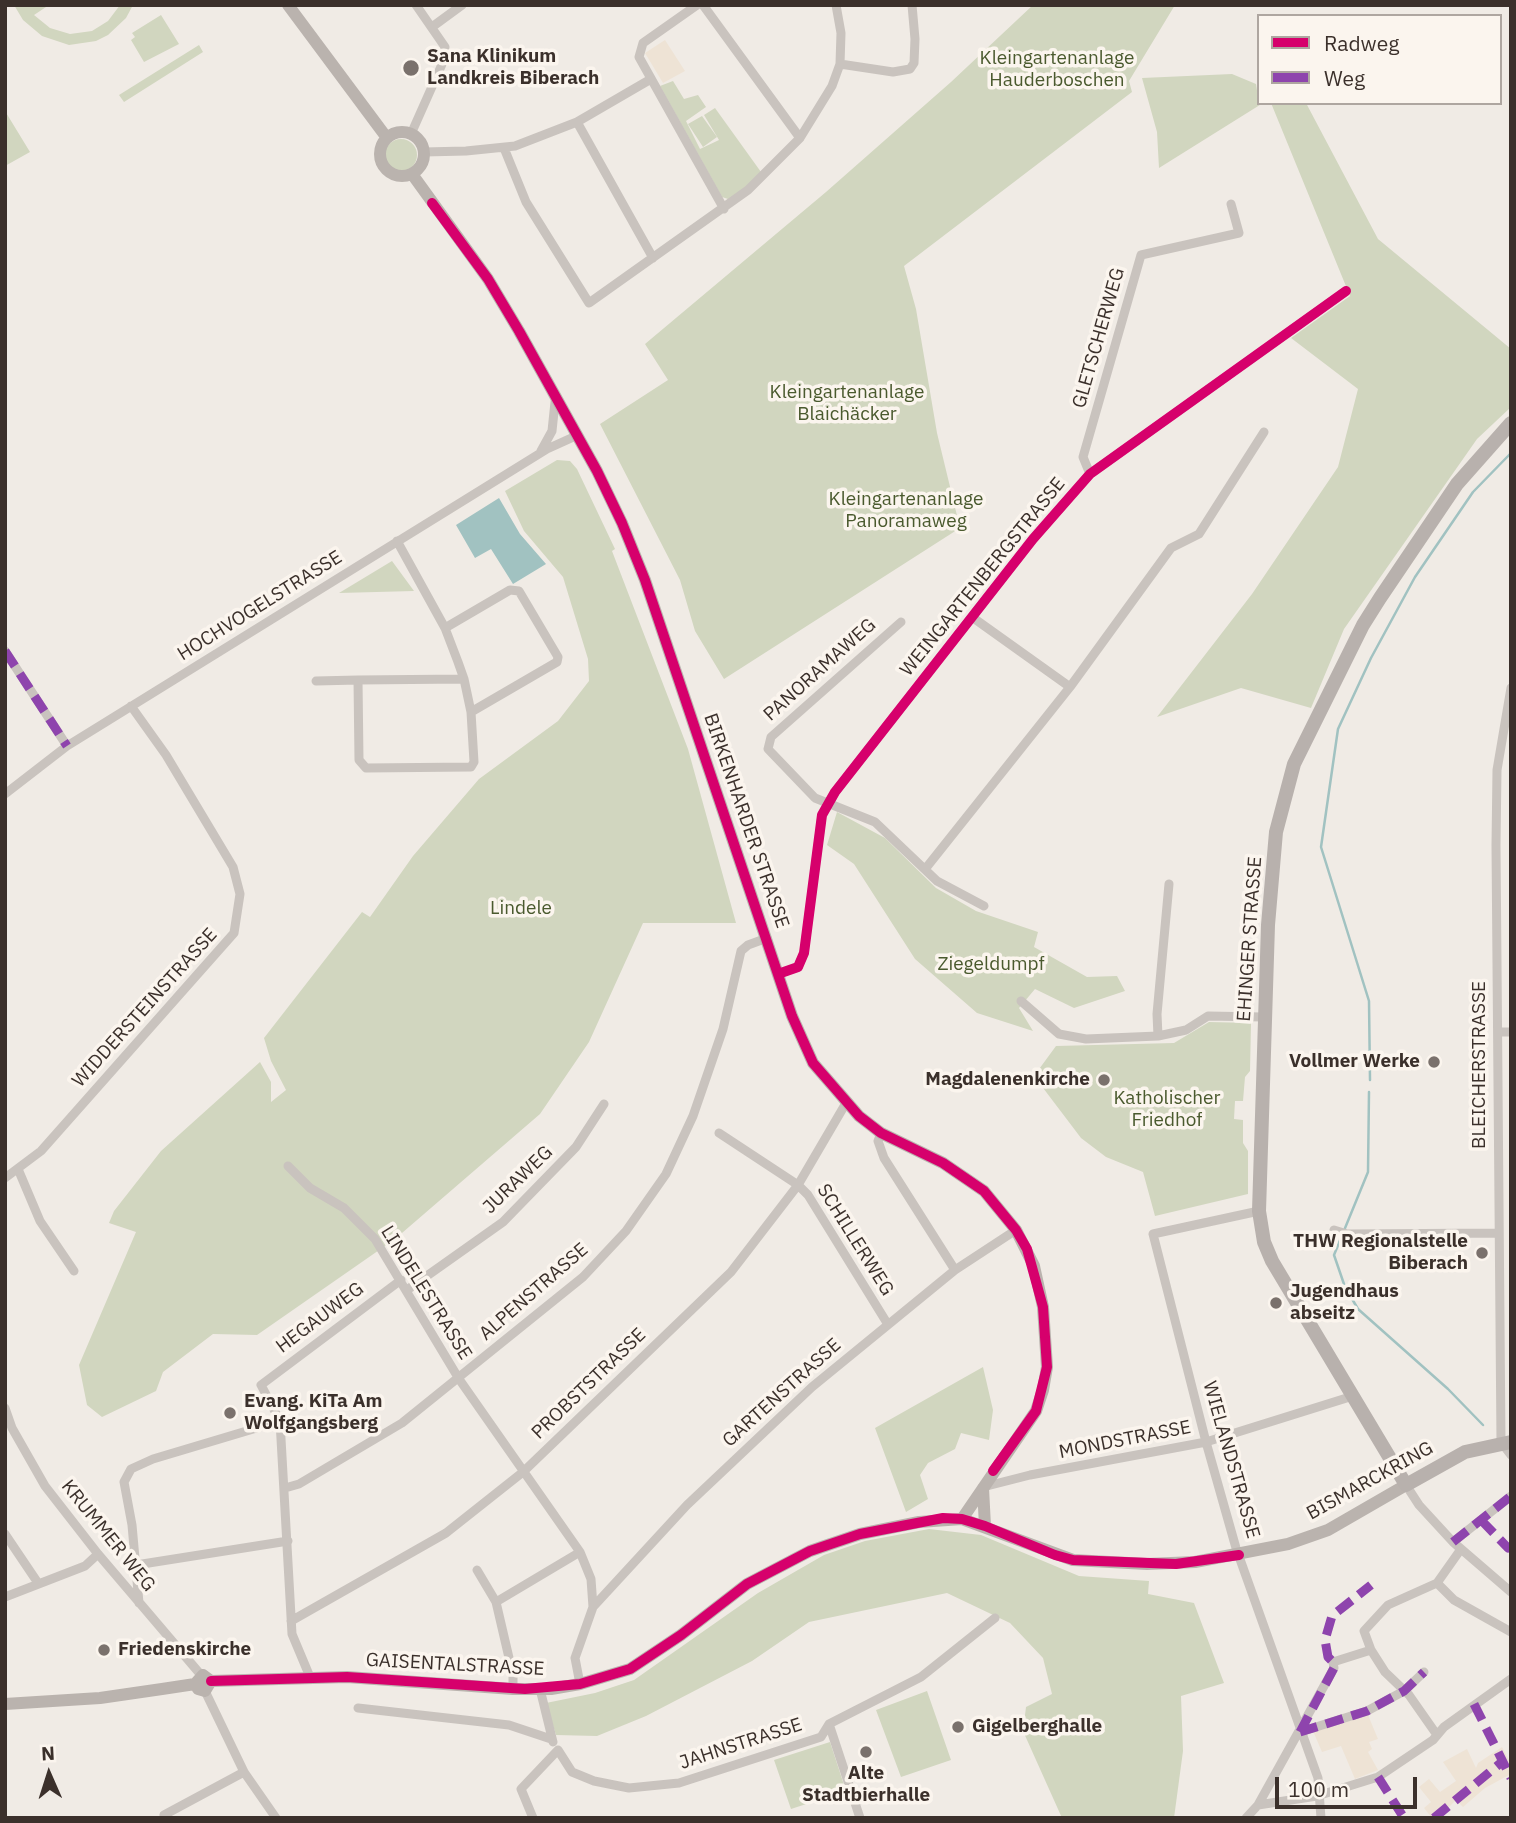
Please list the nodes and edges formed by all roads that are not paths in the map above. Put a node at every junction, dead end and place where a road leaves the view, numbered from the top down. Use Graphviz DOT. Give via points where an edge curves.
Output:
graph roads {
  1 [pos="288,5"];
  2 [pos="416,5"];
  3 [pos="462,5"];
  4 [pos="697,5"];
  5 [pos="703,5"];
  6 [pos="836,5"];
  7 [pos="912,5"];
  8 [pos="432,27"];
  9 [pos="839,65"];
  10 [pos="651,79"];
  11 [pos="577,122"];
  12 [pos="411,134"];
  13 [pos="387,138"];
  14 [pos="800,138"];
  15 [pos="504,148"];
  16 [pos="424,152"];
  17 [pos="412,174"];
  18 [pos="1231,204"];
  19 [pos="724,209"];
  20 [pos="653,258"];
  21 [pos="1346,291"];
  22 [pos="554,393"];
  23 [pos="1511,423"];
  24 [pos="1264,432"];
  25 [pos="578,435"];
  26 [pos="539,454"];
  27 [pos="1090,474"];
  28 [pos="397,541"];
  29 [pos="972,617"];
  30 [pos="901,622"];
  31 [pos="445,628"];
  32 [pos="5,651"];
  33 [pos="464,679"];
  34 [pos="358,680"];
  35 [pos="316,681"];
  36 [pos="1070,687"];
  37 [pos="1511,688"];
  38 [pos="131,706"];
  39 [pos="471,712"];
  40 [pos="67,746"];
  41 [pos="5,794"];
  42 [pos="828,804"];
  43 [pos="926,869"];
  44 [pos="1168,884"];
  45 [pos="985,906"];
  46 [pos="767,938"];
  47 [pos="778,974"];
  48 [pos="1021,1001"];
  49 [pos="1264,1017"];
  50 [pos="1498,1032"];
  51 [pos="1511,1032"];
  52 [pos="1158,1036"];
  53 [pos="846,1103"];
  54 [pos="604,1104"];
  55 [pos="719,1133"];
  56 [pos="881,1133"];
  57 [pos="288,1166"];
  58 [pos="18,1169"];
  59 [pos="5,1178"];
  60 [pos="798,1185"];
  61 [pos="1259,1211"];
  62 [pos="1016,1230"];
  63 [pos="1334,1230"];
  64 [pos="1499,1233"];
  65 [pos="955,1270"];
  66 [pos="74,1271"];
  67 [pos="401,1279"];
  68 [pos="407,1290"];
  69 [pos="887,1323"];
  70 [pos="460,1379"];
  71 [pos="1353,1396"];
  72 [pos="5,1408"];
  73 [pos="280,1421"];
  74 [pos="1206,1442"];
  75 [pos="1506,1442"];
  76 [pos="1511,1455"];
  77 [pos="523,1472"];
  78 [pos="1406,1485"];
  79 [pos="983,1487"];
  80 [pos="285,1488"];
  81 [pos="1511,1496"];
  82 [pos="962,1519"];
  83 [pos="985,1526"];
  84 [pos="5,1534"];
  85 [pos="288,1541"];
  86 [pos="1457,1545"];
  87 [pos="580,1552"];
  88 [pos="98,1555"];
  89 [pos="1239,1555"];
  90 [pos="136,1564"];
  91 [pos="477,1570"];
  92 [pos="38,1583"];
  93 [pos="1437,1583"];
  94 [pos="1511,1592"];
  95 [pos="5,1597"];
  96 [pos="496,1602"];
  97 [pos="139,1603"];
  98 [pos="593,1607"];
  99 [pos="995,1618"];
  100 [pos="291,1621"];
  101 [pos="1511,1632"];
  102 [pos="1371,1650"];
  103 [pos="1424,1672"];
  104 [pos="310,1677"];
  105 [pos="1511,1679"];
  106 [pos="203,1683"];
  107 [pos="580,1684"];
  108 [pos="513,1689"];
  109 [pos="540,1689"];
  110 [pos="1404,1691"];
  111 [pos="5,1704"];
  112 [pos="358,1708"];
  113 [pos="829,1724"];
  114 [pos="1300,1732"];
  115 [pos="1437,1735"];
  116 [pos="551,1739"];
  117 [pos="558,1750"];
  118 [pos="244,1772"];
  119 [pos="1317,1796"];
  120 [pos="1258,1805"];
  121 [pos="162,1817"];
  122 [pos="276,1818"];
  123 [pos="533,1818"];
  124 [pos="860,1818"];
  125 [pos="1245,1818"];
  126 [pos="1321,1818"];
  1 -- 13 [label="main road"];
  2 -- 8 [label="street"];
  3 -- 8 [label="street"];
  4 -- 10 [label="street" via="639,48"];
  5 -- 14 [label="street"];
  6 -- 9 [label="street" via="841,33"];
  7 -- 9 [label="street" via="915,39 911,69 893,72"];
  8 -- 12 [label="street" via="444,47 443,62"];
  9 -- 14 [label="street" via="832,86"];
  10 -- 11 [label="street"];
  10 -- 19 [label="street"];
  11 -- 15 [label="street"];
  11 -- 20 [label="street"];
  12 -- 13 [label="main road" via="398,132"];
  12 -- 16 [label="main road"];
  13 -- 17 [label="main road" via="380,151 382,165 399,176"];
  14 -- 19 [label="street"];
  15 -- 16 [label="street"];
  15 -- 20 [label="street" via="526,202 589,303"];
  16 -- 17 [label="main road" via="421,165"];
  17 -- 22 [label="main road, BIRKENHARDER STRASSE" via="488,279"];
  18 -- 27 [label="street, GLETSCHERWEG" via="1239,233 1141,255 1083,457"];
  19 -- 20 [label="street"];
  21 -- 27 [label="street, WEINGARTENBERGSTRASSE"];
  22 -- 25 [label="main road, BIRKENHARDER STRASSE"];
  22 -- 26 [label="street" via="557,409 552,431"];
  23 -- 49 [label="main road, EHINGER STRASSE" via="1457,484 1374,607 1294,764 1276,832"];
  24 -- 36 [label="street" via="1199,534 1171,548"];
  25 -- 26 [label="street, HOCHVOGELSTRASSE"];
  25 -- 46 [label="main road, BIRKENHARDER STRASSE" via="645,580"];
  26 -- 28 [label="street, HOCHVOGELSTRASSE"];
  27 -- 29 [label="street, WEINGARTENBERGSTRASSE"];
  28 -- 31 [label="street"];
  28 -- 38 [label="street, HOCHVOGELSTRASSE"];
  29 -- 36 [label="street"];
  29 -- 42 [label="street, WEINGARTENBERGSTRASSE"];
  30 -- 42 [label="street, PANORAMAWEG" via="768,741 770,753 815,798"];
  31 -- 33 [label="street"];
  31 -- 39 [label="street" via="510,590 519,592 558,657 557,662"];
  32 -- 40 [label="street"];
  33 -- 34 [label="street"];
  33 -- 39 [label="street"];
  34 -- 35 [label="street"];
  34 -- 39 [label="street" via="359,760 366,768 471,766"];
  36 -- 43 [label="street"];
  37 -- 50 [label="street, BLEICHERSTRASSE" via="1497,770"];
  38 -- 40 [label="street, HOCHVOGELSTRASSE"];
  38 -- 58 [label="street, WIDDERSTEINSTRASSE" via="233,867 240,894 234,933 41,1151"];
  40 -- 41 [label="street, HOCHVOGELSTRASSE"];
  42 -- 43 [label="street" via="875,822"];
  42 -- 47 [label="street, WEINGARTENBERGSTRASSE" via="816,850 804,953 798,967"];
  43 -- 45 [label="street" via="954,892"];
  44 -- 52 [label="street"];
  46 -- 47 [label="main road, BIRKENHARDER STRASSE"];
  46 -- 70 [label="street, ALPENSTRASSE" via="748,945 737,960 723,1029 693,1116 666,1174 643,1208 583,1277"];
  47 -- 53 [label="main road, BIRKENHARDER STRASSE" via="813,1062"];
  48 -- 52 [label="street" via="1059,1034 1111,1040"];
  49 -- 52 [label="street" via="1209,1016 1186,1030"];
  49 -- 61 [label="main road, EHINGER STRASSE"];
  50 -- 51 [label="street"];
  50 -- 64 [label="street, BLEICHERSTRASSE"];
  53 -- 56 [label="main road, BIRKENHARDER STRASSE"];
  53 -- 60 [label="street, PROBSTSTRASSE"];
  54 -- 68 [label="street, JURAWEG" via="576,1147 503,1222"];
  55 -- 60 [label="street, SCHILLERWEG"];
  56 -- 62 [label="main road, BIRKENHARDER STRASSE" via="943,1163 984,1191"];
  56 -- 65 [label="street" via="878,1141 884,1158"];
  57 -- 67 [label="street, LINDELESTRASSE" via="375,1238"];
  58 -- 59 [label="street, WIDDERSTEINSTRASSE"];
  58 -- 66 [label="street" via="40,1221"];
  60 -- 69 [label="street, SCHILLERWEG"];
  60 -- 77 [label="street, PROBSTSTRASSE" via="731,1272"];
  61 -- 71 [label="main road, EHINGER STRASSE" via="1272,1261"];
  61 -- 74 [label="street, WIELANDSTRASSE" via="1153,1234"];
  62 -- 65 [label="street, GARTENSTRASSE"];
  62 -- 79 [label="main road, BIRKENHARDER STRASSE" via="1034,1266 1047,1367 1036,1411"];
  63 -- 64 [label="street" via="1347,1234"];
  64 -- 75 [label="street, BLEICHERSTRASSE"];
  65 -- 69 [label="street, GARTENSTRASSE"];
  67 -- 68 [label="street, LINDELESTRASSE"];
  67 -- 73 [label="street, HEGAUWEG" via="261,1385"];
  68 -- 70 [label="street, LINDELESTRASSE"];
  69 -- 98 [label="street, GARTENSTRASSE" via="687,1505"];
  70 -- 77 [label="street, LINDELESTRASSE"];
  70 -- 80 [label="street, ALPENSTRASSE" via="402,1423"];
  71 -- 74 [label="street, MONDSTRASSE"];
  71 -- 78 [label="main road, EHINGER STRASSE"];
  72 -- 88 [label="street, KRUMMER WEG" via="45,1486"];
  73 -- 80 [label="street"];
  73 -- 90 [label="street" via="131,1469 124,1482"];
  74 -- 79 [label="street, MONDSTRASSE"];
  74 -- 89 [label="street, WIELANDSTRASSE"];
  75 -- 76 [label="street"];
  75 -- 78 [label="main road, BISMARCKRING" via="1465,1452"];
  77 -- 87 [label="street, LINDELESTRASSE"];
  77 -- 100 [label="street, PROBSTSTRASSE" via="446,1533"];
  78 -- 86 [label="street"];
  78 -- 89 [label="main road, BISMARCKRING" via="1328,1530"];
  79 -- 82 [label="main road, BIRKENHARDER STRASSE"];
  79 -- 83 [label="main road"];
  80 -- 85 [label="street"];
  81 -- 86 [label="street"];
  82 -- 83 [label="main road, BISMARCKRING"];
  82 -- 107 [label="main road, GAISENTALSTRASSE" via="860,1534 810,1551 747,1584 630,1669"];
  83 -- 89 [label="main road, BISMARCKRING" via="1073,1560 1176,1564"];
  84 -- 92 [label="street"];
  85 -- 90 [label="street"];
  85 -- 100 [label="street"];
  86 -- 93 [label="street"];
  86 -- 94 [label="street"];
  87 -- 96 [label="street"];
  87 -- 98 [label="street, LINDELESTRASSE" via="591,1579"];
  88 -- 92 [label="street" via="85,1566"];
  88 -- 97 [label="street, KRUMMER WEG"];
  89 -- 114 [label="street, WIELANDSTRASSE"];
  90 -- 97 [label="street"];
  91 -- 96 [label="street"];
  92 -- 95 [label="street"];
  93 -- 101 [label="street" via="1454,1600"];
  93 -- 102 [label="street" via="1388,1605 1364,1631"];
  96 -- 108 [label="street"];
  97 -- 106 [label="street, KRUMMER WEG"];
  98 -- 107 [label="street, LINDELESTRASSE" via="575,1658"];
  99 -- 113 [label="street, JAHNSTRASSE" via="921,1677"];
  100 -- 104 [label="street"];
  102 -- 110 [label="street"];
  102 -- 114 [label="street" via="1333,1661 1334,1668"];
  103 -- 110 [label="street"];
  104 -- 106 [label="main road, GAISENTALSTRASSE"];
  104 -- 108 [label="main road, GAISENTALSTRASSE"];
  105 -- 115 [label="street"];
  106 -- 111 [label="main road, GAISENTALSTRASSE" via="100,1698"];
  106 -- 118 [label="street, KRUMMER WEG"];
  107 -- 109 [label="main road, GAISENTALSTRASSE"];
  108 -- 109 [label="main road, GAISENTALSTRASSE"];
  109 -- 116 [label="street, JAHNSTRASSE"];
  110 -- 114 [label="street" via="1367,1711"];
  110 -- 115 [label="street"];
  112 -- 116 [label="street" via="509,1725"];
  113 -- 117 [label="street, JAHNSTRASSE" via="821,1737 679,1783 652,1786 629,1788 594,1781 572,1772"];
  113 -- 124 [label="street"];
  114 -- 119 [label="street, WIELANDSTRASSE" via="1318,1778"];
  114 -- 120 [label="street"];
  115 -- 119 [label="street" via="1378,1777"];
  116 -- 117 [label="street, JAHNSTRASSE"];
  117 -- 123 [label="street" via="521,1789"];
  118 -- 121 [label="street"];
  118 -- 122 [label="street, KRUMMER WEG"];
  119 -- 120 [label="street"];
  119 -- 126 [label="street, WIELANDSTRASSE"];
  120 -- 125 [label="street"];
}
